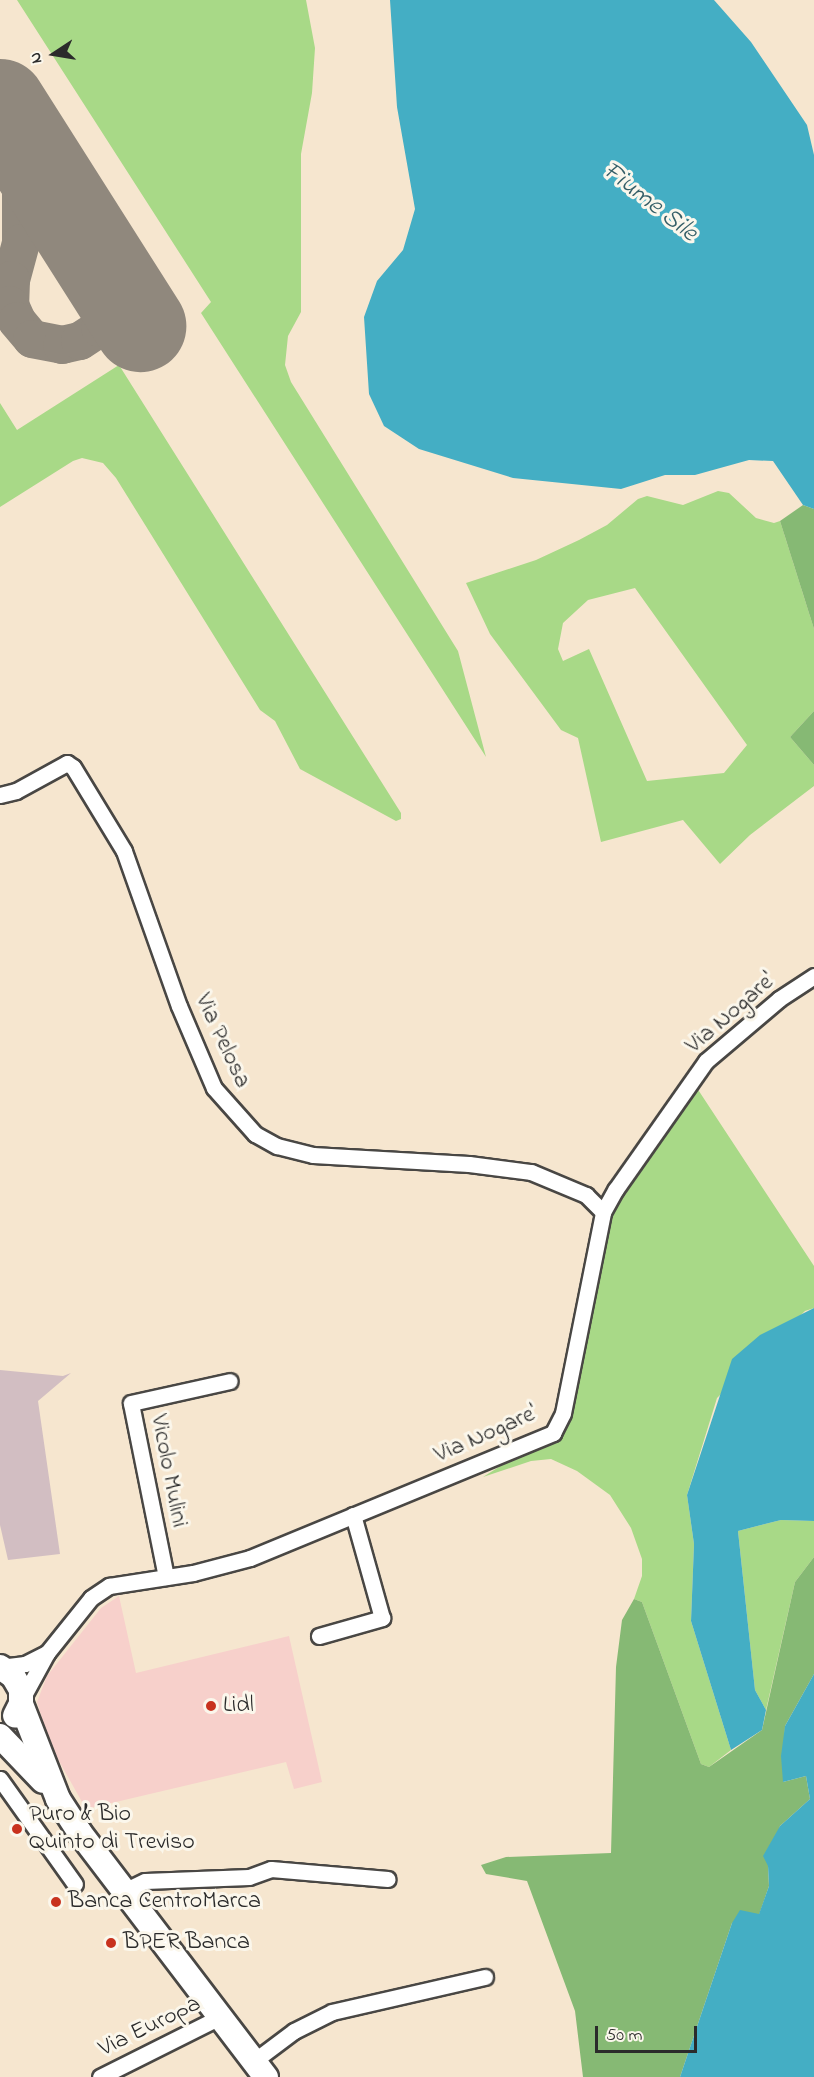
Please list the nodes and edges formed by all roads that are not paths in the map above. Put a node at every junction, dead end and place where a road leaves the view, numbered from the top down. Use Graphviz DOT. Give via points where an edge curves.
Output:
graph roads {
  1 [pos="0,795"];
  2 [pos="814,976"];
  3 [pos="603,1212"];
  4 [pos="230,1381"];
  5 [pos="353,1515"];
  6 [pos="166,1577"];
  7 [pos="319,1635"];
  8 [pos="47,1653"];
  9 [pos="0,1667"];
  10 [pos="22,1701"];
  11 [pos="0,1728"];
  12 [pos="0,1736"];
  13 [pos="0,1779"];
  14 [pos="58,1798"];
  15 [pos="387,1879"];
  16 [pos="75,1884"];
  17 [pos="122,1892"];
  18 [pos="485,1977"];
  19 [pos="220,2017"];
  20 [pos="260,2069"];
  21 [pos="100,2077"];
  1 -- 3 [label="street, Via Pelosa" via="16,791 67,763 73,767 124,851 179,1006 214,1088 255,1134 277,1146 313,1155 469,1164 531,1172 586,1195"];
  2 -- 3 [label="street, Via Nogare'" via="779,999 706,1061"];
  3 -- 5 [label="street, Via Nogare'" via="563,1413 552,1433"];
  4 -- 6 [label="street, Vicolo Mulini" via="131,1403"];
  5 -- 6 [label="street, Via Nogare'" via="250,1558"];
  5 -- 7 [label="street" via="382,1618"];
  6 -- 8 [label="street, Via Nogare'" via="120,1583 100,1591"];
  8 -- 9 [label="street, Via Nogare'" via="25,1664"];
  8 -- 10 [label="street, Via Nogare'"];
  9 -- 10 [label="main road" via="14,1676"];
  10 -- 11 [label="main road" via="15,1717"];
  10 -- 14 [label="main road"];
  12 -- 14 [label="main road"];
  13 -- 16 [label="street"];
  14 -- 17 [label="main road"];
  15 -- 17 [label="street" via="271,1869 249,1877 145,1881"];
  17 -- 19 [label="main road"];
  18 -- 20 [label="street" via="332,2012 294,2031"];
  19 -- 20 [label="main road"];
  19 -- 21 [label="street, Via Europa"];
}
